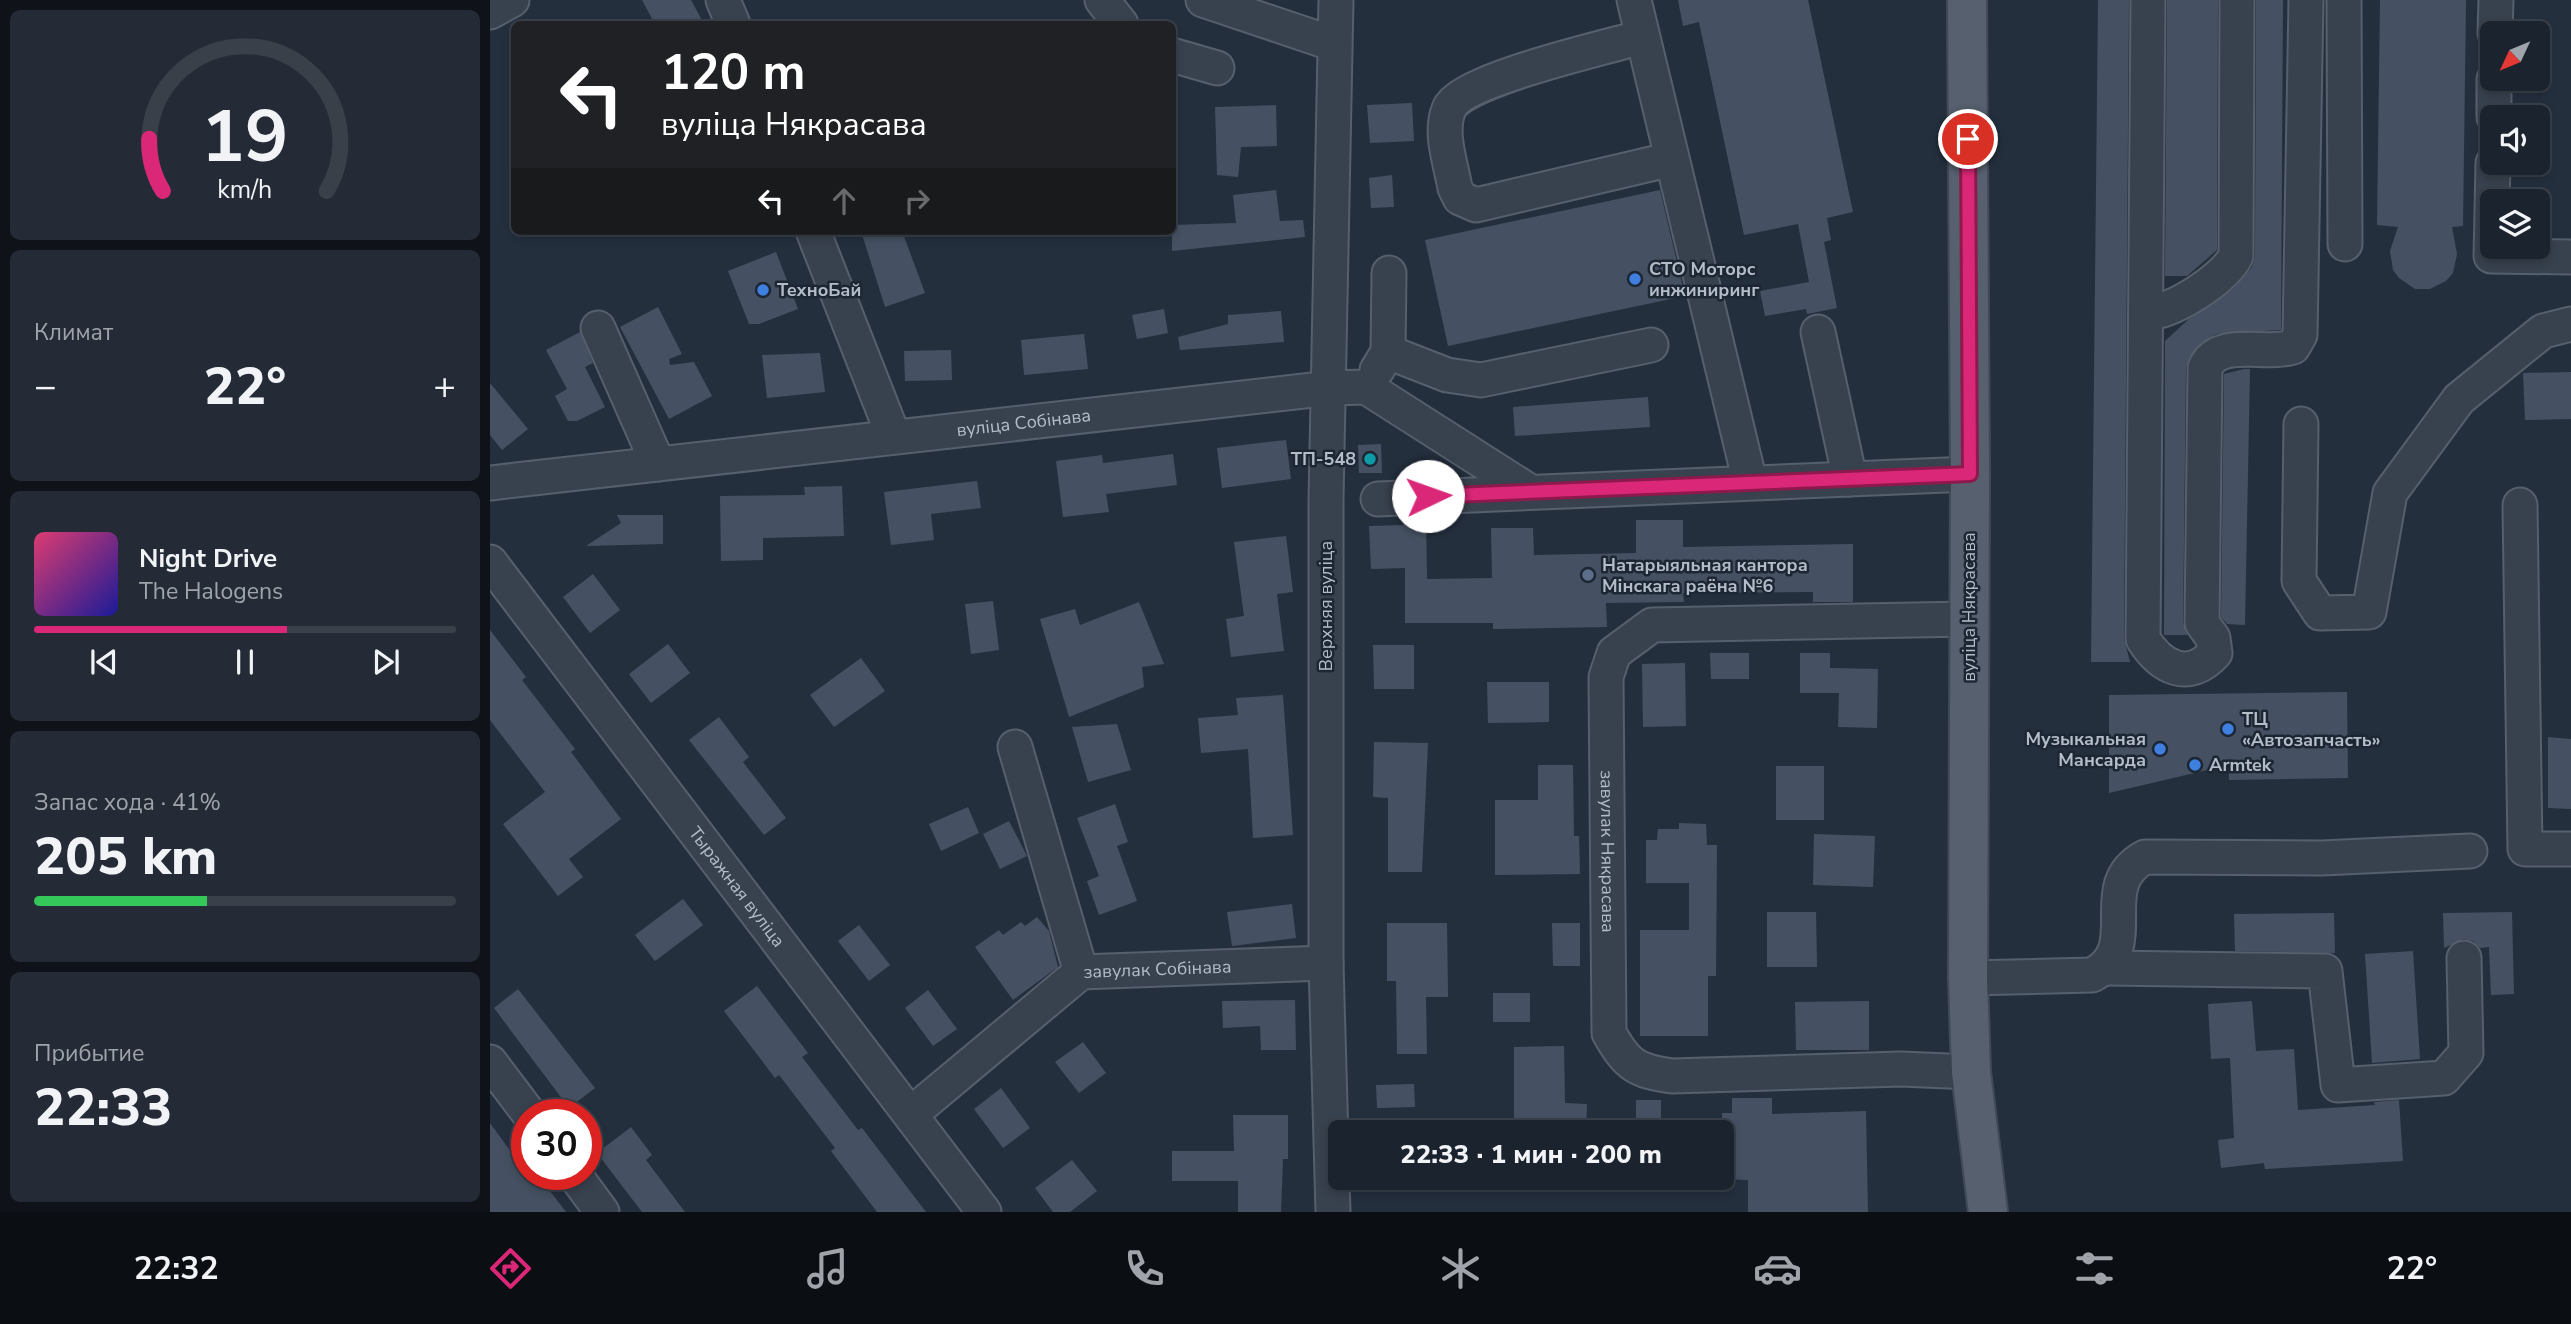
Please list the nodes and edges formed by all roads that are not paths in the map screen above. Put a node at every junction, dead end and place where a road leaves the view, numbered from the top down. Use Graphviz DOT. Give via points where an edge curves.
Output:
graph roads {
  1 [pos="512,0"];
  2 [pos="723,0"];
  3 [pos="1102,0"];
  4 [pos="1203,0"];
  5 [pos="1336,0"];
  6 [pos="1634,0"];
  7 [pos="1966,0"];
  8 [pos="2148,0"];
  9 [pos="2237,0"];
  10 [pos="2306,0"];
  11 [pos="2344,0"];
  12 [pos="2496,0"];
  13 [pos="490,12"];
  14 [pos="732,21"];
  15 [pos="1119,21"];
  16 [pos="2495,21"];
  17 [pos="1642,37"];
  18 [pos="1334,44"];
  19 [pos="1176,56"];
  20 [pos="1217,68"];
  21 [pos="1672,159"];
  22 [pos="2493,175"];
  23 [pos="815,235"];
  24 [pos="2345,244"];
  25 [pos="2571,257"];
  26 [pos="1389,273"];
  27 [pos="2146,313"];
  28 [pos="2571,324"];
  29 [pos="598,328"];
  30 [pos="1818,332"];
  31 [pos="1651,345"];
  32 [pos="1388,352"];
  33 [pos="1366,387"];
  34 [pos="1330,388"];
  35 [pos="2301,424"];
  36 [pos="893,435"];
  37 [pos="658,464"];
  38 [pos="1970,474"];
  39 [pos="1850,479"];
  40 [pos="1750,482"];
  41 [pos="490,483"];
  42 [pos="1529,491"];
  43 [pos="1378,499"];
  44 [pos="2520,505"];
  45 [pos="490,562"];
  46 [pos="1969,619"];
  47 [pos="1015,747"];
  48 [pos="2571,849"];
  49 [pos="2470,851"];
  50 [pos="2464,958"];
  51 [pos="1326,963"];
  52 [pos="2107,968"];
  53 [pos="1080,972"];
  54 [pos="1968,978"];
  55 [pos="490,1062"];
  56 [pos="1971,1072"];
  57 [pos="518,1099"];
  58 [pos="911,1114"];
  59 [pos="586,1190"];
  60 [pos="602,1212"];
  61 [pos="984,1212"];
  62 [pos="1333,1212"];
  63 [pos="1988,1212"];
  1 -- 13 [label="street"];
  2 -- 14 [label="street"];
  3 -- 15 [label="street"];
  4 -- 18 [label="street"];
  5 -- 18 [label="street, Верхняя вуліца"];
  6 -- 17 [label="street"];
  7 -- 38 [label="main road, вуліца Някрасава"];
  8 -- 27 [label="street"];
  9 -- 27 [label="street" via="2236,256 2220,276 2177,304"];
  10 -- 27 [label="street" via="2300,335 2293,347 2281,351 2222,350 2210,356 2206,368 2202,623 2213,638 2215,653 2205,664 2188,670 2153,655 2143,639"];
  11 -- 24 [label="street"];
  12 -- 16 [label="street"];
  17 -- 21 [label="street"];
  17 -- 21 [label="street" via="1483,83 1450,105 1444,123 1455,188 1460,198 1476,205"];
  18 -- 34 [label="street, Верхняя вуліца"];
  19 -- 20 [label="street"];
  21 -- 40 [label="street"];
  22 -- 25 [label="street" via="2491,256"];
  23 -- 36 [label="street"];
  26 -- 32 [label="street"];
  28 -- 35 [label="street" via="2543,331 2459,399 2390,493 2368,612 2320,613 2299,581"];
  29 -- 37 [label="street"];
  30 -- 39 [label="street"];
  31 -- 32 [label="street" via="1481,380 1447,376"];
  32 -- 33 [label="street"];
  33 -- 34 [label="street, вуліца Собінава"];
  33 -- 42 [label="street"];
  34 -- 36 [label="street, вуліца Собінава"];
  34 -- 51 [label="street, Верхняя вуліца"];
  36 -- 37 [label="street, вуліца Собінава"];
  37 -- 41 [label="street, вуліца Собінава"];
  38 -- 39 [label="street"];
  38 -- 46 [label="main road, вуліца Някрасава"];
  39 -- 40 [label="street"];
  40 -- 42 [label="street"];
  42 -- 43 [label="street"];
  44 -- 48 [label="street" via="2525,849"];
  45 -- 58 [label="street, Тыражная вуліца"];
  46 -- 54 [label="main road, вуліца Някрасава"];
  46 -- 56 [label="street, завулак Някрасава" via="1652,625 1614,653 1605,677 1609,1033 1624,1059 1647,1072 1672,1076 1901,1069"];
  47 -- 53 [label="street"];
  49 -- 52 [label="street" via="2322,858 2144,857 2129,865 2120,880 2116,953"];
  50 -- 52 [label="street" via="2466,1053 2444,1078 2338,1085 2325,971"];
  51 -- 53 [label="street, завулак Собінава"];
  51 -- 62 [label="street, Верхняя вуліца"];
  52 -- 54 [label="street" via="2092,975"];
  53 -- 58 [label="street, завулак Собінава"];
  54 -- 56 [label="main road, вуліца Някрасава"];
  55 -- 57 [label="street"];
  56 -- 63 [label="main road, вуліца Някрасава"];
  58 -- 61 [label="street, Тыражная вуліца"];
  59 -- 60 [label="street"];
}
